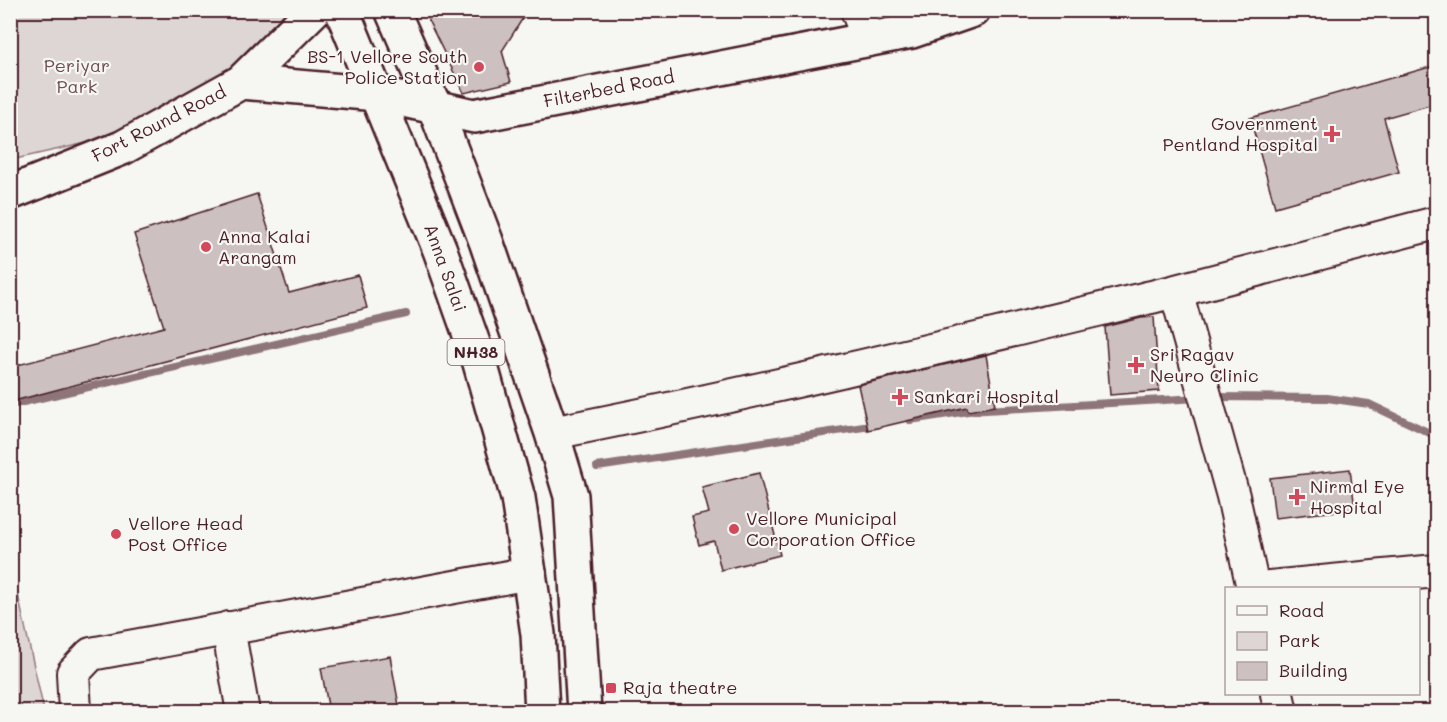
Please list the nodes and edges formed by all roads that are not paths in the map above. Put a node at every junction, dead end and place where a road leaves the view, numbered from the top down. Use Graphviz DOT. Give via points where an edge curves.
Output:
graph roads {
  1 [pos="314,10"];
  2 [pos="342,10"];
  3 [pos="392,10"];
  4 [pos="973,10"];
  5 [pos="863,25"];
  6 [pos="241,81"];
  7 [pos="377,94"];
  8 [pos="435,108"];
  9 [pos="10,193"];
  10 [pos="1437,223"];
  11 [pos="1176,291"];
  12 [pos="552,433"];
  13 [pos="1437,571"];
  14 [pos="530,573"];
  15 [pos="1253,587"];
  16 [pos="1269,587"];
  17 [pos="228,628"];
  18 [pos="1277,695"];
  19 [pos="75,711"];
  20 [pos="243,711"];
  21 [pos="542,711"];
  22 [pos="584,711"];
  23 [pos="1281,711"];
  1 -- 6 [label="main road, Fort Round Road"];
  2 -- 7 [label="main road, Anna Salai / NH38"];
  3 -- 8 [label="main road, NH38"];
  4 -- 5 [label="main road, Filterbed Road" via="912,31"];
  5 -- 8 [label="main road, Filterbed Road" via="474,116"];
  6 -- 7 [label="main road, Filterbed Road"];
  6 -- 9 [label="main road, Fort Round Road" via="122,148"];
  7 -- 8 [label="main road, Filterbed Road"];
  7 -- 14 [label="main road, Anna Salai / NH38" via="440,250 480,363 518,498"];
  8 -- 12 [label="main road, NH38"];
  10 -- 11 [label="street"];
  11 -- 12 [label="street" via="884,362"];
  11 -- 15 [label="street" via="1233,496"];
  12 -- 22 [label="main road, NH38" via="571,496"];
  13 -- 16 [label="street"];
  14 -- 17 [label="street"];
  14 -- 21 [label="main road, Anna Salai / NH38"];
  17 -- 19 [label="street" via="91,654 73,673"];
  17 -- 20 [label="street"];
  18 -- 23 [label="street"];
}
